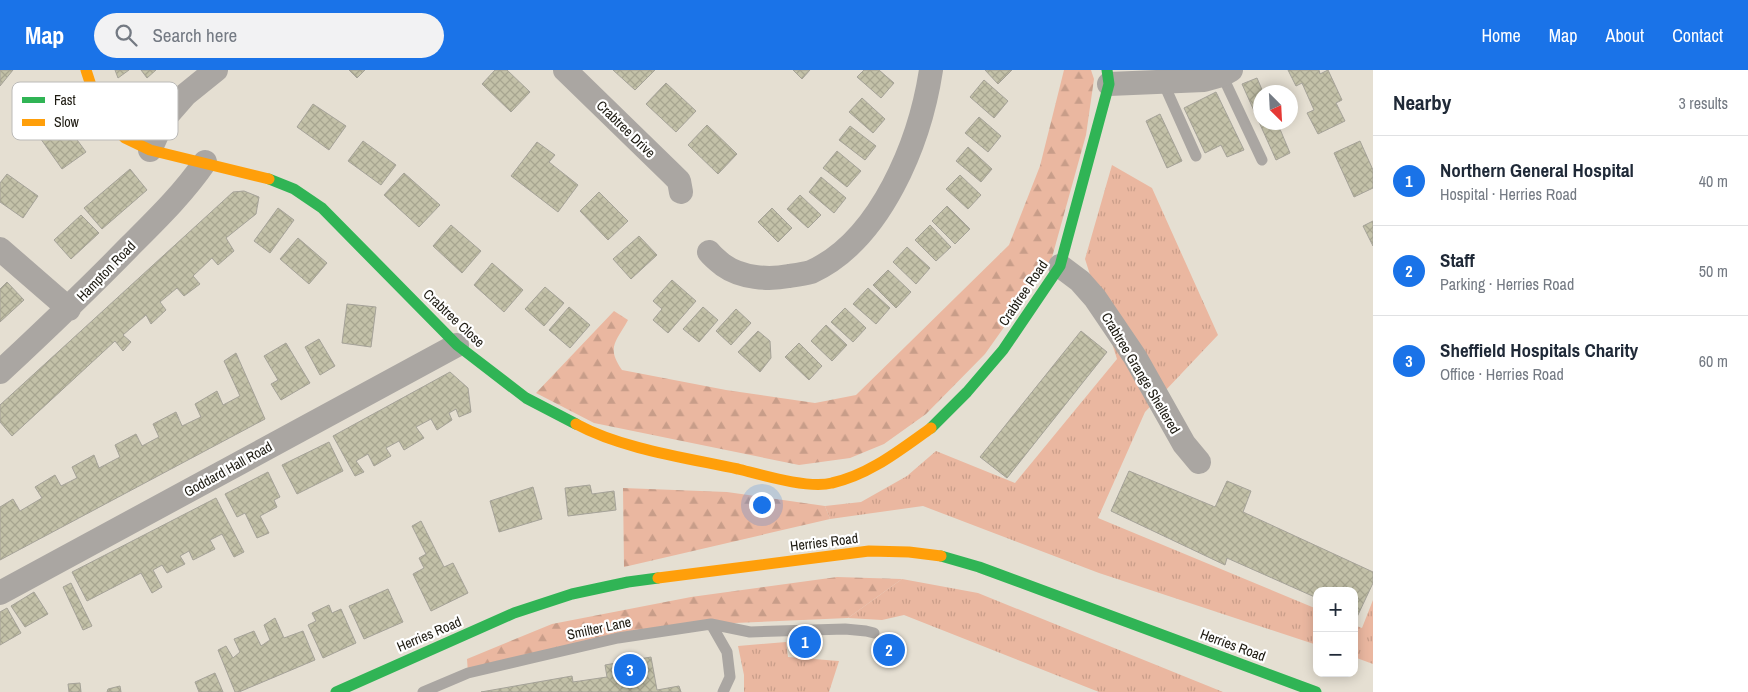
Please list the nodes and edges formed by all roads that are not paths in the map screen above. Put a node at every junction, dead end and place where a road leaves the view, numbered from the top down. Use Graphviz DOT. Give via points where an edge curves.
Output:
graph roads {
  1 [pos="86,70"];
  2 [pos="216,70"];
  3 [pos="565,70"];
  4 [pos="931,70"];
  5 [pos="1227,73"];
  6 [pos="1108,77"];
  7 [pos="90,82"];
  8 [pos="1163,82"];
  9 [pos="178,104"];
  10 [pos="129,140"];
  11 [pos="155,140"];
  12 [pos="150,150"];
  13 [pos="1196,156"];
  14 [pos="1262,160"];
  15 [pos="205,162"];
  16 [pos="681,192"];
  17 [pos="0,249"];
  18 [pos="709,252"];
  19 [pos="1060,266"];
  20 [pos="69,309"];
  21 [pos="456,345"];
  22 [pos="0,372"];
  23 [pos="1199,462"];
  24 [pos="865,472"];
  25 [pos="0,593"];
  26 [pos="711,624"];
  27 [pos="874,634"];
  28 [pos="336,692"];
  29 [pos="423,692"];
  30 [pos="724,692"];
  31 [pos="1315,692"];
  32 [pos="1330,692"];
  1 -- 7 [label="street, Crabtree Close"];
  2 -- 9 [label="street"];
  3 -- 16 [label="street, Crabtree Drive" via="672,174 679,182"];
  4 -- 18 [label="street" via="918,123 891,192 869,225 839,254 810,272 777,279 749,276 724,266"];
  5 -- 8 [label="street" via="1204,80"];
  5 -- 14 [label="lane"];
  6 -- 8 [label="street"];
  6 -- 19 [label="street, Crabtree Road"];
  8 -- 13 [label="lane"];
  10 -- 12 [label="street, Crabtree Close"];
  11 -- 12 [label="street"];
  12 -- 15 [label="street, Crabtree Close"];
  15 -- 20 [label="street, Hampton Road" via="174,202"];
  15 -- 21 [label="street, Crabtree Close" via="261,176 294,189 322,208"];
  17 -- 20 [label="street"];
  19 -- 23 [label="street, Crabtree Grange Sheltered" via="1095,298 1135,357 1184,444"];
  19 -- 24 [label="street, Crabtree Road" via="1003,350 967,392 931,428"];
  20 -- 22 [label="street, Hampton Road"];
  21 -- 24 [label="street, Crabtree Close" via="526,398 587,430 636,446 799,483 830,484"];
  21 -- 25 [label="street, Goddard Hall Road"];
  26 -- 27 [label="lane" via="750,632 845,629"];
  26 -- 29 [label="lane, Smilter Lane" via="618,638 532,658 468,674"];
  26 -- 30 [label="lane" via="727,652 730,678"];
  28 -- 31 [label="street, Herries Road" via="514,613 572,594 628,582 869,551 946,557 980,567"];
  31 -- 32 [label="street, Herries Road"];
}
